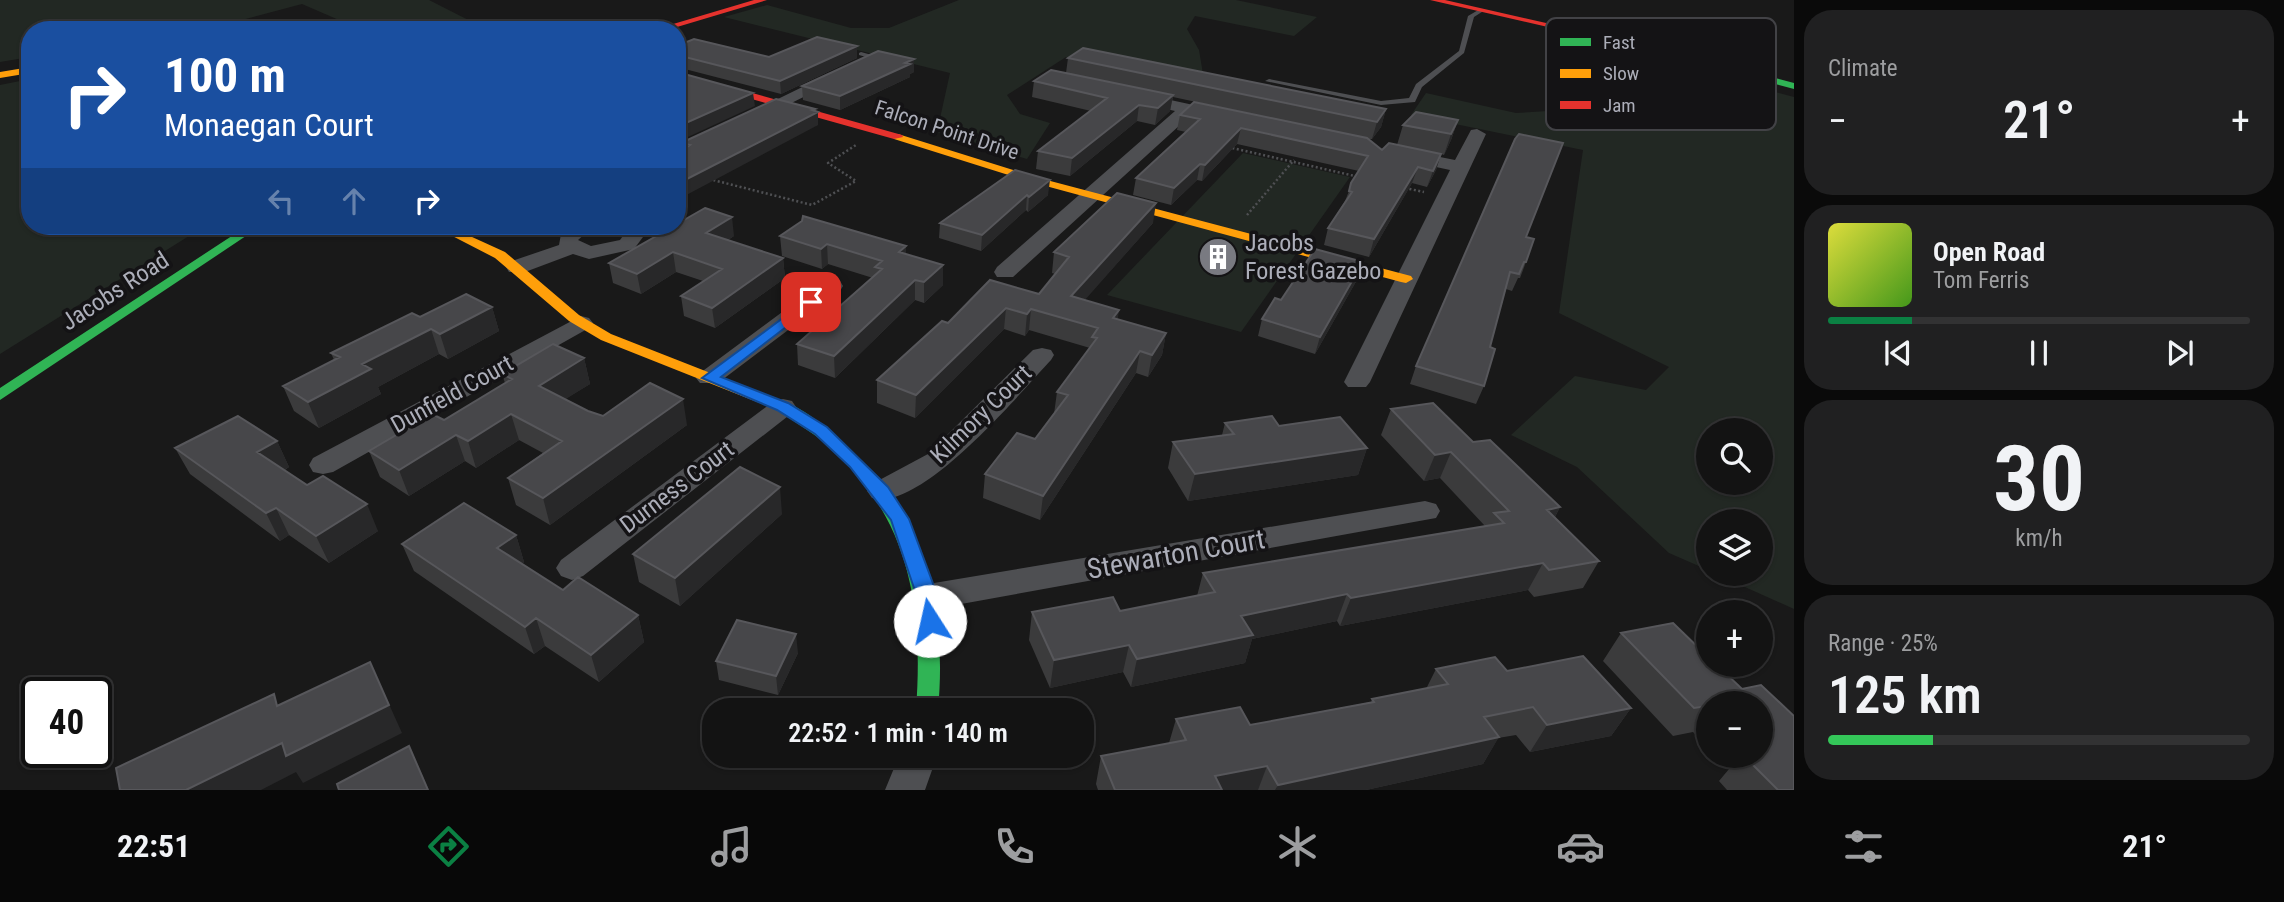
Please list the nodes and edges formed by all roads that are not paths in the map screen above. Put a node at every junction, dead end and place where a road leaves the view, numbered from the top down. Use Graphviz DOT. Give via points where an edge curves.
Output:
graph roads {
  1 [pos="763,0"];
  2 [pos="1434,0"];
  3 [pos="1482,10"];
  4 [pos="686,22"];
  5 [pos="1546,24"];
  6 [pos="874,57"];
  7 [pos="21,72"];
  8 [pos="0,75"];
  9 [pos="686,77"];
  10 [pos="1269,81"];
  11 [pos="1776,81"];
  12 [pos="1794,86"];
  13 [pos="1127,96"];
  14 [pos="780,102"];
  15 [pos="1187,108"];
  16 [pos="746,119"];
  17 [pos="1238,119"];
  18 [pos="1477,134"];
  19 [pos="1392,152"];
  20 [pos="1461,167"];
  21 [pos="1091,195"];
  22 [pos="242,235"];
  23 [pos="460,235"];
  24 [pos="570,235"];
  25 [pos="635,235"];
  26 [pos="573,247"];
  27 [pos="517,267"];
  28 [pos="1004,272"];
  29 [pos="1406,279"];
  30 [pos="832,286"];
  31 [pos="581,323"];
  32 [pos="1042,355"];
  33 [pos="709,378"];
  34 [pos="1357,382"];
  35 [pos="0,395"];
  36 [pos="783,407"];
  37 [pos="323,466"];
  38 [pos="881,491"];
  39 [pos="1425,511"];
  40 [pos="572,568"];
  41 [pos="928,597"];
  42 [pos="928,698"];
  43 [pos="913,768"];
  44 [pos="905,790"];
  1 -- 4 [label="street"];
  2 -- 3 [label="street"];
  3 -- 5 [label="street"];
  3 -- 10 [label="lane" via="1471,16 1462,52 1419,86 1412,100 1381,103"];
  6 -- 14 [label="street"];
  7 -- 8 [label="street"];
  9 -- 14 [label="street, Falcon Point Drive"];
  11 -- 12 [label="street"];
  13 -- 15 [label="street"];
  14 -- 16 [label="street"];
  14 -- 21 [label="street, Falcon Point Drive"];
  15 -- 17 [label="street"];
  15 -- 21 [label="street"];
  18 -- 20 [label="street"];
  19 -- 20 [label="street"];
  20 -- 29 [label="street"];
  21 -- 28 [label="street"];
  21 -- 29 [label="street, Falcon Point Drive"];
  22 -- 35 [label="street, Jacobs Road"];
  23 -- 27 [label="street" via="492,249"];
  24 -- 26 [label="street"];
  25 -- 26 [label="street" via="616,250 589,253"];
  26 -- 27 [label="street"];
  27 -- 31 [label="street"];
  29 -- 34 [label="street"];
  30 -- 33 [label="street"];
  31 -- 33 [label="street" via="623,345"];
  31 -- 37 [label="street, Dunfield Court"];
  32 -- 38 [label="street, Kilmory Court" via="938,461"];
  33 -- 36 [label="street"];
  36 -- 38 [label="street" via="821,430"];
  36 -- 40 [label="street, Durness Court"];
  38 -- 41 [label="street" via="900,519"];
  39 -- 41 [label="street, Stewarton Court"];
  41 -- 42 [label="street" via="933,646"];
  43 -- 44 [label="street"];
}
